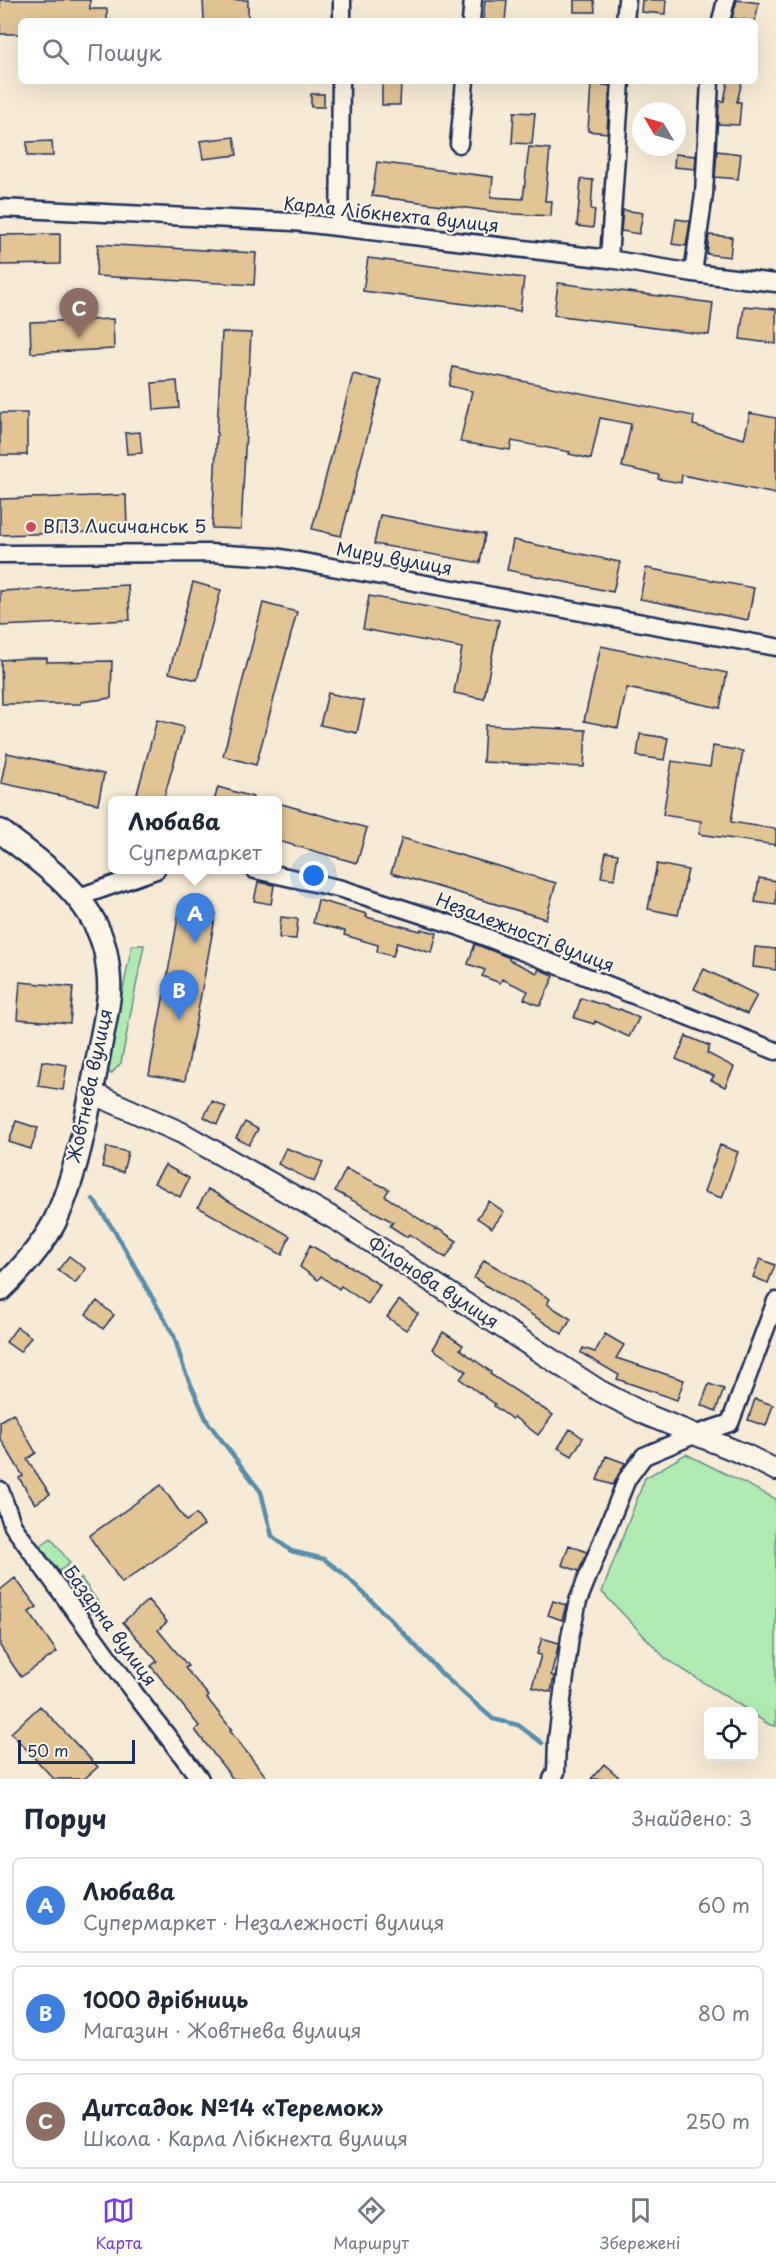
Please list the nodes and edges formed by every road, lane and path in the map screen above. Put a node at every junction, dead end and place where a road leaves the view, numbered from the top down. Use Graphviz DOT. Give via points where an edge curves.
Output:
graph roads {
  1 [pos="342,0"];
  2 [pos="473,0"];
  3 [pos="627,0"];
  4 [pos="726,0"];
  5 [pos="342,18"];
  6 [pos="471,18"];
  7 [pos="626,18"];
  8 [pos="722,18"];
  9 [pos="341,84"];
  10 [pos="465,84"];
  11 [pos="621,84"];
  12 [pos="711,84"];
  13 [pos="459,144"];
  14 [pos="0,208"];
  15 [pos="339,227"];
  16 [pos="609,260"];
  17 [pos="693,273"];
  18 [pos="776,283"];
  19 [pos="0,554"];
  20 [pos="776,647"];
  21 [pos="0,831"];
  22 [pos="145,874"];
  23 [pos="273,874"];
  24 [pos="79,897"];
  25 [pos="776,1051"];
  26 [pos="92,1093"];
  27 [pos="0,1290"];
  28 [pos="776,1301"];
  29 [pos="694,1435"];
  30 [pos="776,1470"];
  31 [pos="0,1490"];
  32 [pos="557,1777"];
  33 [pos="200,1779"];
  1 -- 5 [label="street"];
  2 -- 6 [label="street"];
  3 -- 7 [label="street"];
  4 -- 8 [label="street"];
  9 -- 15 [label="street"];
  10 -- 13 [label="street"];
  11 -- 16 [label="street"];
  12 -- 17 [label="street" via="704,194"];
  14 -- 15 [label="street, Карла Лібкнехта вулиця"];
  15 -- 16 [label="street, Карла Лібкнехта вулиця"];
  16 -- 17 [label="street, Карла Лібкнехта вулиця"];
  17 -- 18 [label="street, Карла Лібкнехта вулиця"];
  19 -- 20 [label="street, Миру вулиця" via="210,553 276,557"];
  21 -- 24 [label="main road, Жовтнева вулиця"];
  22 -- 24 [label="street"];
  23 -- 25 [label="street, Незалежності вулиця" via="342,889 460,927"];
  24 -- 26 [label="main road, Жовтнева вулиця" via="104,945 109,992"];
  26 -- 27 [label="main road, Жовтнева вулиця" via="70,1179 53,1224 22,1269"];
  26 -- 29 [label="street, Філонова вулиця" via="182,1133 340,1222 600,1391"];
  28 -- 29 [label="street" via="730,1423"];
  29 -- 30 [label="street, Філонова вулиця"];
  29 -- 32 [label="street" via="644,1456 627,1479 578,1601 556,1740"];
  31 -- 33 [label="street, Базарна вулиця" via="13,1526"];
}
